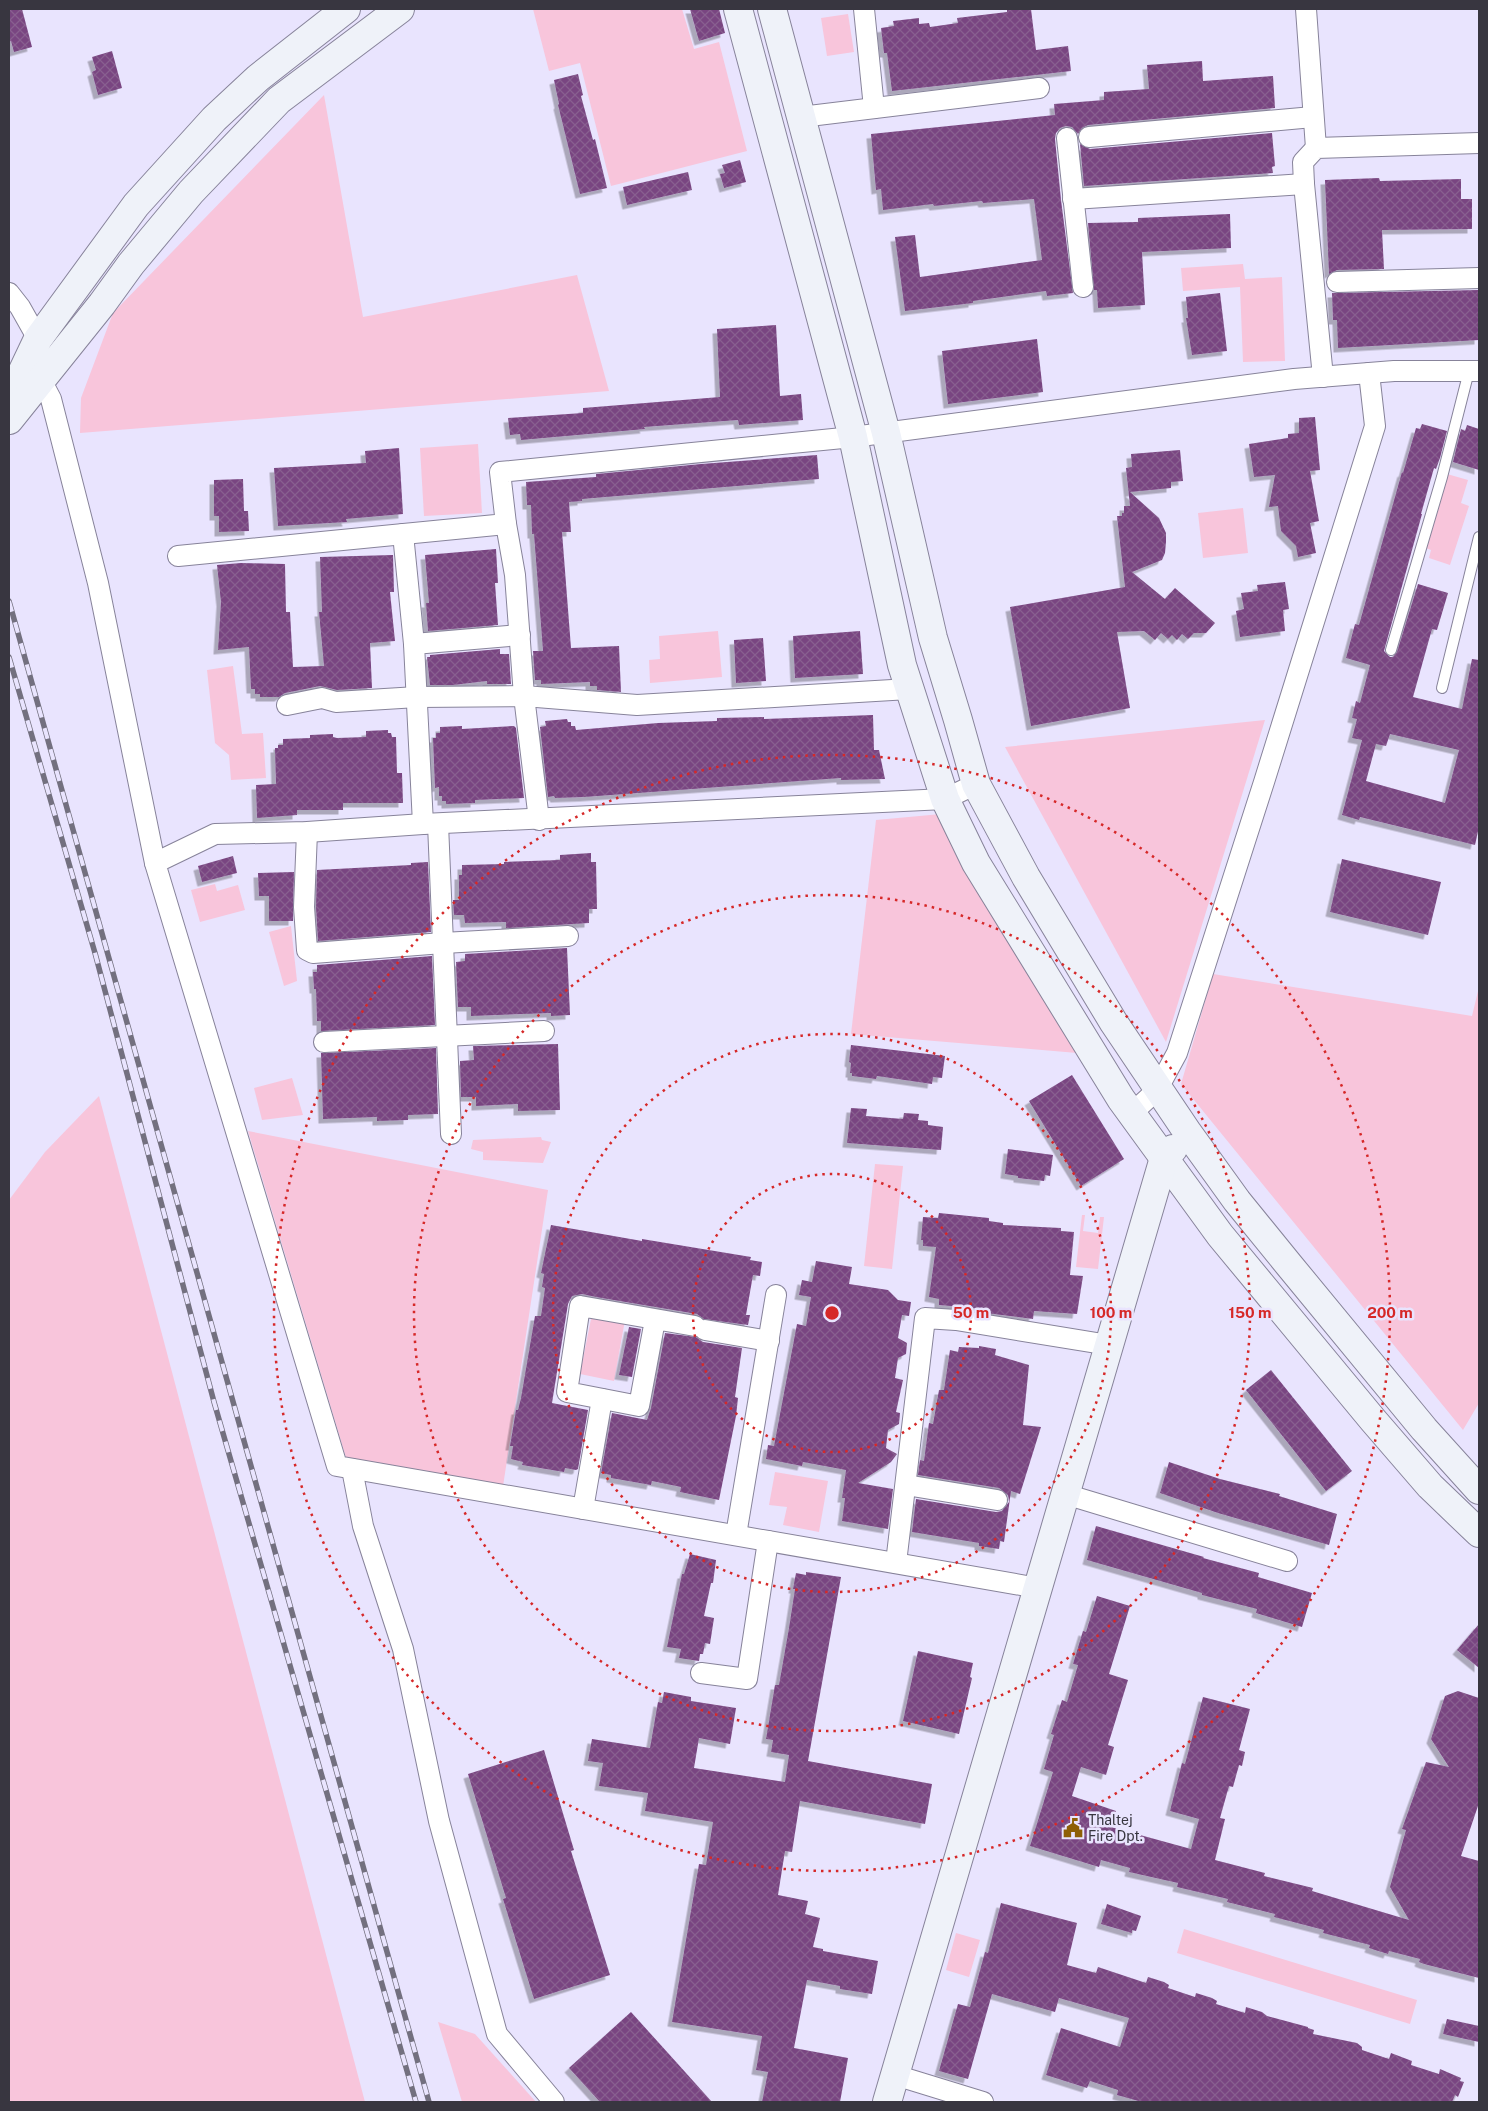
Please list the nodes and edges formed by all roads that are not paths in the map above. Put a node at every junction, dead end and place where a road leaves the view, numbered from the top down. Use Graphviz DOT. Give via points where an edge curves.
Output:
graph roads {
  1 [pos="346,9"];
  2 [pos="400,9"];
  3 [pos="738,9"];
  4 [pos="772,9"];
  5 [pos="864,9"];
  6 [pos="1306,9"];
  7 [pos="1039,88"];
  8 [pos="874,108"];
  9 [pos="801,117"];
  10 [pos="1313,117"];
  11 [pos="1088,136"];
  12 [pos="1067,138"];
  13 [pos="1479,143"];
  14 [pos="1316,148"];
  15 [pos="1304,184"];
  16 [pos="1073,199"];
  17 [pos="1479,278"];
  18 [pos="1337,282"];
  19 [pos="1083,287"];
  20 [pos="9,293"];
  21 [pos="38,339"];
  22 [pos="1474,371"];
  23 [pos="1369,373"];
  24 [pos="1323,377"];
  25 [pos="41,380"];
  26 [pos="9,400"];
  27 [pos="9,420"];
  28 [pos="886,433"];
  29 [pos="853,437"];
  30 [pos="506,524"];
  31 [pos="403,534"];
  32 [pos="1479,537"];
  33 [pos="178,556"];
  34 [pos="520,635"];
  35 [pos="414,644"];
  36 [pos="1391,650"];
  37 [pos="1442,688"];
  38 [pos="909,689"];
  39 [pos="524,696"];
  40 [pos="417,697"];
  41 [pos="287,705"];
  42 [pos="976,784"];
  43 [pos="945,799"];
  44 [pos="539,820"];
  45 [pos="430,824"];
  46 [pos="307,832"];
  47 [pos="155,863"];
  48 [pos="568,936"];
  49 [pos="443,942"];
  50 [pos="544,1031"];
  51 [pos="447,1036"];
  52 [pos="324,1042"];
  53 [pos="1157,1090"];
  54 [pos="1132,1114"];
  55 [pos="451,1134"];
  56 [pos="1188,1134"];
  57 [pos="1164,1158"];
  58 [pos="776,1295"];
  59 [pos="655,1320"];
  60 [pos="769,1341"];
  61 [pos="1109,1345"];
  62 [pos="602,1399"];
  63 [pos="352,1468"];
  64 [pos="906,1484"];
  65 [pos="1479,1490"];
  66 [pos="1065,1494"];
  67 [pos="997,1500"];
  68 [pos="583,1509"];
  69 [pos="1479,1534"];
  70 [pos="736,1535"];
  71 [pos="768,1541"];
  72 [pos="1287,1560"];
  73 [pos="896,1563"];
  74 [pos="1038,1588"];
  75 [pos="701,1673"];
  76 [pos="895,2075"];
  77 [pos="971,2100"];
  78 [pos="554,2102"];
  79 [pos="887,2102"];
  1 -- 21 [label="main road" via="258,78 214,119 136,205"];
  2 -- 25 [label="main road" via="279,100 191,192"];
  3 -- 29 [label="main road"];
  4 -- 9 [label="main road"];
  5 -- 8 [label="street"];
  6 -- 10 [label="street"];
  7 -- 8 [label="street"];
  8 -- 9 [label="street"];
  9 -- 28 [label="main road"];
  10 -- 11 [label="street"];
  10 -- 14 [label="street"];
  12 -- 16 [label="street"];
  13 -- 14 [label="street"];
  14 -- 15 [label="street" via="1304,162"];
  15 -- 16 [label="street"];
  15 -- 24 [label="street"];
  16 -- 19 [label="street"];
  17 -- 18 [label="street"];
  20 -- 21 [label="street"];
  21 -- 26 [label="main road"];
  22 -- 23 [label="street"];
  22 -- 36 [label="lane"];
  23 -- 24 [label="street"];
  23 -- 53 [label="street" via="1375,426 1180,1044"];
  24 -- 28 [label="street"];
  25 -- 27 [label="main road"];
  25 -- 47 [label="street" via="54,408 98,584"];
  28 -- 29 [label="street"];
  28 -- 42 [label="main road" via="932,638"];
  29 -- 30 [label="street" via="500,472"];
  29 -- 38 [label="main road"];
  30 -- 31 [label="street"];
  30 -- 34 [label="street" via="515,575"];
  31 -- 33 [label="street"];
  31 -- 35 [label="street"];
  32 -- 37 [label="lane"];
  34 -- 35 [label="street"];
  34 -- 39 [label="street"];
  35 -- 40 [label="street"];
  38 -- 39 [label="street" via="637,705"];
  38 -- 43 [label="main road"];
  39 -- 40 [label="street"];
  39 -- 44 [label="street"];
  40 -- 41 [label="street" via="336,702 322,698"];
  40 -- 45 [label="street"];
  42 -- 43 [label="street"];
  42 -- 53 [label="main road" via="1036,893"];
  43 -- 44 [label="street"];
  43 -- 54 [label="main road" via="976,863"];
  44 -- 45 [label="street"];
  45 -- 46 [label="street"];
  45 -- 49 [label="street"];
  46 -- 47 [label="street" via="215,834"];
  46 -- 49 [label="street" via="304,907 307,950 313,953"];
  47 -- 63 [label="street" via="336,1466"];
  48 -- 49 [label="street"];
  49 -- 51 [label="street"];
  50 -- 51 [label="street"];
  51 -- 52 [label="street"];
  51 -- 55 [label="street"];
  53 -- 54 [label="street"];
  53 -- 56 [label="main road"];
  54 -- 57 [label="main road"];
  56 -- 57 [label="main road"];
  56 -- 65 [label="main road" via="1237,1201"];
  57 -- 61 [label="main road"];
  57 -- 69 [label="main road" via="1220,1235 1304,1339 1430,1486"];
  58 -- 60 [label="street"];
  59 -- 60 [label="street"];
  59 -- 62 [label="street" via="639,1406"];
  59 -- 62 [label="street" via="580,1306 566,1392"];
  60 -- 70 [label="street"];
  61 -- 64 [label="street" via="956,1320 925,1318"];
  61 -- 66 [label="main road"];
  62 -- 68 [label="street"];
  63 -- 68 [label="street"];
  63 -- 78 [label="street" via="363,1526 403,1649 439,1821 497,2034"];
  64 -- 67 [label="street"];
  64 -- 73 [label="street"];
  66 -- 72 [label="street"];
  66 -- 74 [label="main road"];
  68 -- 70 [label="street"];
  70 -- 71 [label="street"];
  71 -- 73 [label="street"];
  71 -- 75 [label="street" via="747,1679"];
  73 -- 74 [label="street"];
  74 -- 76 [label="main road"];
  76 -- 77 [label="street"];
  76 -- 79 [label="main road"];
}
